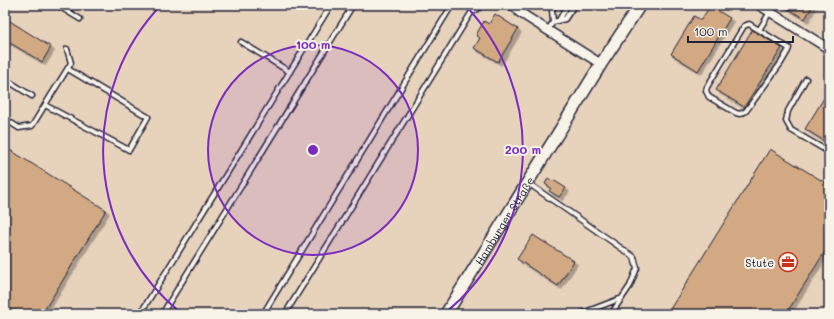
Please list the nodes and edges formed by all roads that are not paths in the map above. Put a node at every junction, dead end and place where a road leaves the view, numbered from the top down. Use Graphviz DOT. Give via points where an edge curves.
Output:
graph roads {
  1 [pos="57,5"];
  2 [pos="331,5"];
  3 [pos="353,5"];
  4 [pos="452,5"];
  5 [pos="482,5"];
  6 [pos="507,5"];
  7 [pos="555,5"];
  8 [pos="568,5"];
  9 [pos="572,5"];
  10 [pos="640,5"];
  11 [pos="759,5"];
  12 [pos="519,12"];
  13 [pos="770,12"];
  14 [pos="80,19"];
  15 [pos="559,20"];
  16 [pos="553,22"];
  17 [pos="548,30"];
  18 [pos="759,30"];
  19 [pos="241,42"];
  20 [pos="829,48"];
  21 [pos="67,49"];
  22 [pos="601,64"];
  23 [pos="68,69"];
  24 [pos="290,72"];
  25 [pos="806,79"];
  26 [pos="5,80"];
  27 [pos="32,96"];
  28 [pos="45,105"];
  29 [pos="5,119"];
  30 [pos="829,152"];
  31 [pos="528,182"];
  32 [pos="622,298"];
  33 [pos="140,314"];
  34 [pos="162,314"];
  35 [pos="263,314"];
  36 [pos="285,314"];
  37 [pos="446,314"];
  38 [pos="580,314"];
  39 [pos="611,314"];
  1 -- 14 [label="lane"];
  2 -- 24 [label="lane"];
  3 -- 34 [label="lane"];
  4 -- 35 [label="lane"];
  5 -- 36 [label="lane" via="471,13"];
  6 -- 12 [label="lane"];
  7 -- 16 [label="lane" via="552,10"];
  8 -- 15 [label="lane"];
  9 -- 15 [label="lane" via="565,19"];
  10 -- 22 [label="street, Hamburger Straße"];
  11 -- 13 [label="street"];
  12 -- 17 [label="street"];
  13 -- 18 [label="lane"];
  13 -- 20 [label="street"];
  15 -- 16 [label="lane"];
  16 -- 17 [label="lane"];
  17 -- 22 [label="street"];
  18 -- 18 [label="lane" via="749,24 744,26 707,87 709,97 736,113 746,111 789,48"];
  19 -- 24 [label="lane"];
  21 -- 23 [label="lane" via="71,63"];
  22 -- 31 [label="street, Hamburger Straße"];
  23 -- 28 [label="lane"];
  23 -- 28 [label="lane" via="148,117 129,150"];
  24 -- 33 [label="lane"];
  25 -- 30 [label="lane" via="788,111 786,121 791,130"];
  26 -- 27 [label="lane"];
  28 -- 29 [label="lane" via="32,126 19,128"];
  31 -- 32 [label="lane" via="634,257 637,268"];
  31 -- 37 [label="street, Hamburger Straße"];
  32 -- 38 [label="lane"];
  32 -- 39 [label="lane"];
}
